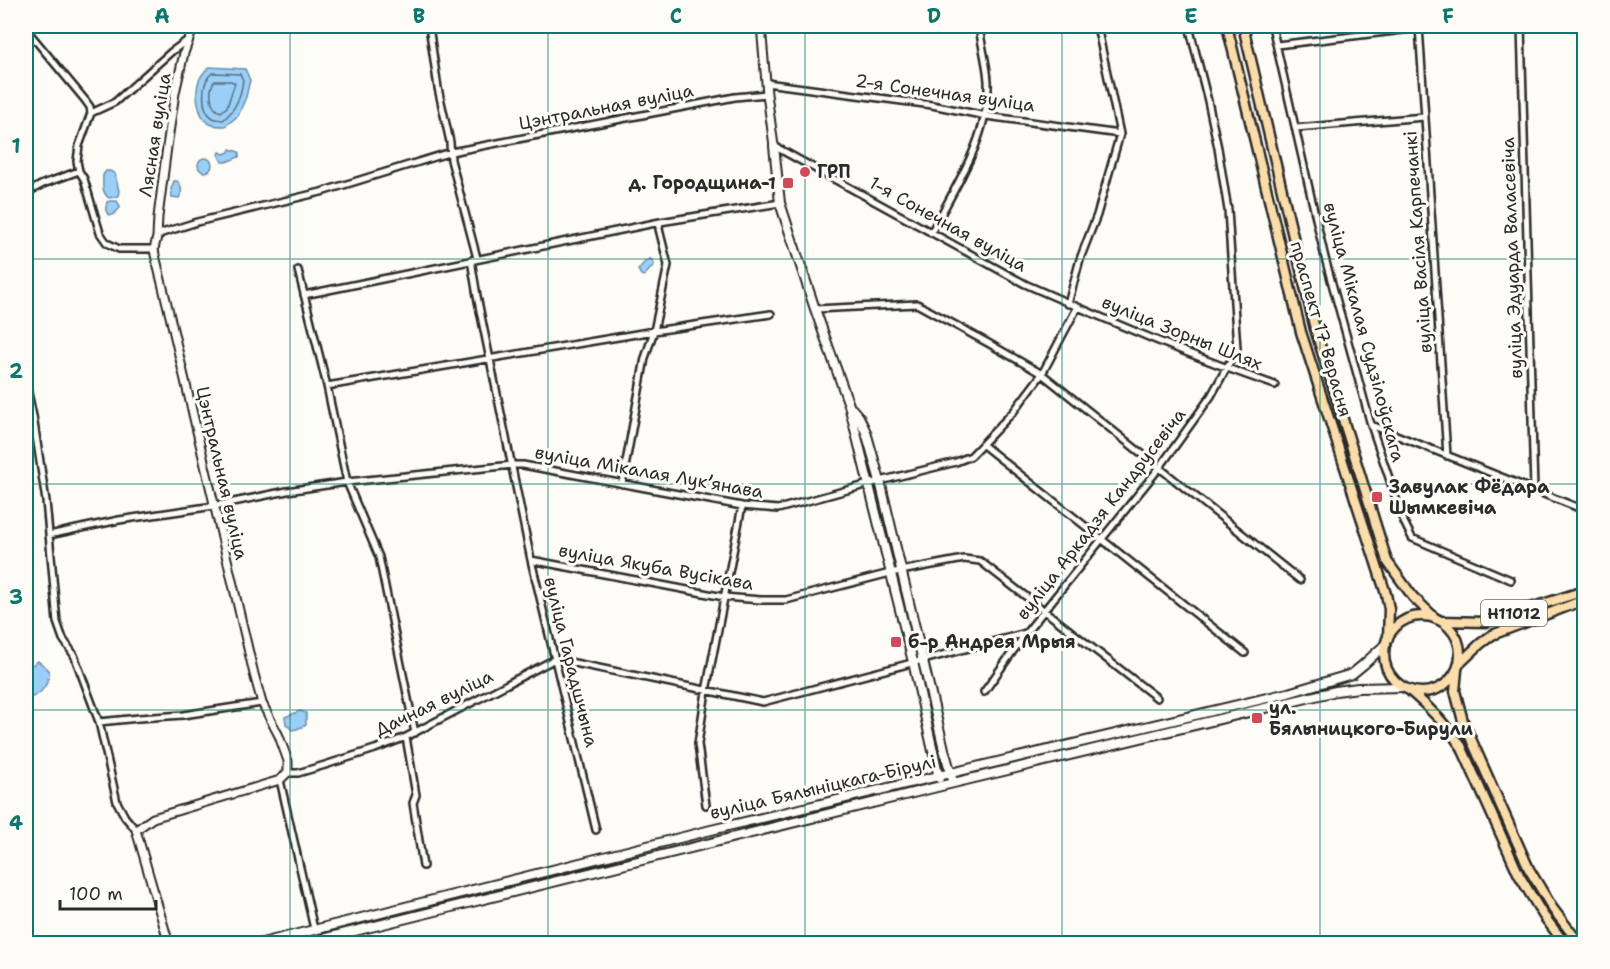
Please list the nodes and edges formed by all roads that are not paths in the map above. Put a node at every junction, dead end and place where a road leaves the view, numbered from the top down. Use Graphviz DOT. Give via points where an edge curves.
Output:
graph roads {
  1 [pos="194,26"];
  2 [pos="429,26"];
  3 [pos="761,26"];
  4 [pos="979,26"];
  5 [pos="1097,26"];
  6 [pos="1189,26"];
  7 [pos="1227,26"];
  8 [pos="1243,26"];
  9 [pos="1272,26"];
  10 [pos="1511,26"];
  11 [pos="1521,26"];
  12 [pos="1419,27"];
  13 [pos="26,29"];
  14 [pos="189,39"];
  15 [pos="1277,45"];
  16 [pos="766,83"];
  17 [pos="767,94"];
  18 [pos="91,113"];
  19 [pos="986,116"];
  20 [pos="1424,117"];
  21 [pos="1296,128"];
  22 [pos="1120,134"];
  23 [pos="774,146"];
  24 [pos="451,152"];
  25 [pos="79,171"];
  26 [pos="26,193"];
  27 [pos="780,202"];
  28 [pos="660,222"];
  29 [pos="931,233"];
  30 [pos="157,237"];
  31 [pos="154,249"];
  32 [pos="474,259"];
  33 [pos="298,270"];
  34 [pos="304,295"];
  35 [pos="1068,304"];
  36 [pos="1077,308"];
  37 [pos="814,309"];
  38 [pos="771,314"];
  39 [pos="654,331"];
  40 [pos="489,358"];
  41 [pos="1227,369"];
  42 [pos="1042,374"];
  43 [pos="26,383"];
  44 [pos="1275,385"];
  45 [pos="327,386"];
  46 [pos="849,405"];
  47 [pos="1371,425"];
  48 [pos="983,445"];
  49 [pos="1447,456"];
  50 [pos="513,465"];
  51 [pos="1160,467"];
  52 [pos="880,481"];
  53 [pos="347,482"];
  54 [pos="870,483"];
  55 [pos="622,484"];
  56 [pos="1534,490"];
  57 [pos="214,506"];
  58 [pos="742,506"];
  59 [pos="1584,510"];
  60 [pos="49,535"];
  61 [pos="1102,539"];
  62 [pos="531,560"];
  63 [pos="901,571"];
  64 [pos="890,573"];
  65 [pos="1300,580"];
  66 [pos="1511,580"];
  67 [pos="1584,591"];
  68 [pos="724,597"];
  69 [pos="1584,600"];
  70 [pos="1045,609"];
  71 [pos="1438,620"];
  72 [pos="1026,633"];
  73 [pos="1387,641"];
  74 [pos="1245,652"];
  75 [pos="555,659"];
  76 [pos="923,659"];
  77 [pos="913,662"];
  78 [pos="1458,668"];
  79 [pos="1406,688"];
  80 [pos="706,691"];
  81 [pos="984,692"];
  82 [pos="1157,698"];
  83 [pos="262,703"];
  84 [pos="99,722"];
  85 [pos="416,733"];
  86 [pos="406,737"];
  87 [pos="287,773"];
  88 [pos="951,773"];
  89 [pos="939,776"];
  90 [pos="280,780"];
  91 [pos="954,783"];
  92 [pos="941,786"];
  93 [pos="706,805"];
  94 [pos="136,830"];
  95 [pos="596,830"];
  96 [pos="423,866"];
  97 [pos="314,929"];
  98 [pos="169,944"];
  99 [pos="258,944"];
  100 [pos="302,944"];
  101 [pos="1565,944"];
  102 [pos="1580,944"];
  1 -- 14 [label="street, Лясная вуліца"];
  2 -- 24 [label="street"];
  3 -- 16 [label="street"];
  4 -- 19 [label="street" via="988,82"];
  5 -- 22 [label="street"];
  6 -- 41 [label="street" via="1211,113 1228,210 1237,349"];
  7 -- 73 [label="main road, праспект 17 Верасня" via="1301,332 1386,594"];
  8 -- 71 [label="main road, праспект 17 Верасня" via="1315,329 1387,561 1413,597"];
  9 -- 15 [label="street, вуліца Мікалая Судзілоўскага"];
  10 -- 12 [label="street"];
  11 -- 56 [label="street, вуліца Эдуарда Валасевіча"];
  12 -- 15 [label="street"];
  12 -- 20 [label="street, вуліца Васіля Карпечанкі"];
  13 -- 18 [label="street" via="85,100"];
  14 -- 18 [label="street, Лясная вуліца" via="115,102"];
  14 -- 30 [label="street, Лясная вуліца" via="175,93"];
  15 -- 21 [label="street, вуліца Мікалая Судзілоўскага"];
  16 -- 17 [label="street"];
  16 -- 19 [label="street, 2-я Сонечная вуліца"];
  17 -- 23 [label="street"];
  17 -- 24 [label="street, Цэнтральная вуліца"];
  18 -- 25 [label="street" via="77,151"];
  19 -- 22 [label="street, 2-я Сонечная вуліца"];
  19 -- 29 [label="street"];
  20 -- 21 [label="street"];
  20 -- 49 [label="street, вуліца Васіля Карпечанкі"];
  21 -- 47 [label="street, вуліца Мікалая Судзілоўскага" via="1325,258"];
  22 -- 35 [label="street"];
  23 -- 27 [label="main road"];
  23 -- 29 [label="street, 1-я Сонечная вуліца"];
  24 -- 30 [label="street, Цэнтральная вуліца" via="321,192 197,222"];
  24 -- 32 [label="street"];
  25 -- 26 [label="street"];
  25 -- 31 [label="street" via="104,241 122,250"];
  27 -- 28 [label="street"];
  27 -- 37 [label="main road"];
  28 -- 32 [label="street"];
  28 -- 39 [label="street" via="668,265"];
  29 -- 35 [label="street, 1-я Сонечная вуліца"];
  30 -- 31 [label="street, Цэнтральная вуліца"];
  31 -- 57 [label="street, Цэнтральная вуліца"];
  32 -- 34 [label="street"];
  32 -- 40 [label="street"];
  33 -- 34 [label="street"];
  34 -- 45 [label="street"];
  35 -- 36 [label="street, 1-я Сонечная вуліца"];
  36 -- 41 [label="street, вуліца Зорны Шлях"];
  36 -- 42 [label="street, вуліца Мікалая Лукʼянава"];
  37 -- 42 [label="street" via="917,304"];
  37 -- 46 [label="main road"];
  38 -- 39 [label="street"];
  39 -- 40 [label="street"];
  39 -- 55 [label="street" via="645,358"];
  40 -- 45 [label="street"];
  40 -- 50 [label="street"];
  41 -- 44 [label="street, вуліца Зорны Шлях"];
  41 -- 51 [label="street, вуліца Аркадзя Кандрусевіча"];
  42 -- 48 [label="street, вуліца Мікалая Лукʼянава"];
  42 -- 51 [label="street"];
  43 -- 60 [label="street"];
  45 -- 53 [label="street"];
  46 -- 52 [label="main road" via="860,417"];
  46 -- 54 [label="main road"];
  47 -- 49 [label="street"];
  47 -- 66 [label="street, вуліца Мікалая Судзілоўскага" via="1412,538"];
  48 -- 52 [label="street, вуліца Мікалая Лукʼянава" via="956,462"];
  48 -- 61 [label="street"];
  49 -- 56 [label="street"];
  50 -- 53 [label="street, вуліца Мікалая Лукʼянава"];
  50 -- 55 [label="street, вуліца Мікалая Лукʼянава"];
  50 -- 62 [label="street, вуліца Гарадшчына"];
  51 -- 61 [label="street, вуліца Аркадзя Кандрусевіча"];
  51 -- 65 [label="street"];
  52 -- 54 [label="street, вуліца Мікалая Лукʼянава"];
  52 -- 63 [label="main road"];
  53 -- 57 [label="street, вуліца Мікалая Лукʼянава"];
  53 -- 85 [label="street" via="379,557"];
  54 -- 58 [label="street, вуліца Мікалая Лукʼянава" via="778,509"];
  54 -- 64 [label="main road"];
  55 -- 58 [label="street, вуліца Мікалая Лукʼянава"];
  56 -- 59 [label="street"];
  57 -- 60 [label="street, вуліца Мікалая Лукʼянава"];
  57 -- 83 [label="street, Цэнтральная вуліца"];
  58 -- 68 [label="street"];
  60 -- 84 [label="street" via="57,622"];
  61 -- 70 [label="street, вуліца Аркадзя Кандрусевіча"];
  61 -- 74 [label="street"];
  62 -- 68 [label="street, вуліца Якуба Вусікава"];
  62 -- 75 [label="street, вуліца Гарадшчына"];
  63 -- 64 [label="street, вуліца Якуба Вусікава"];
  63 -- 70 [label="street, вуліца Якуба Вусікава" via="964,559 980,561"];
  63 -- 76 [label="main road"];
  64 -- 68 [label="street, вуліца Якуба Вусікава" via="786,600"];
  64 -- 77 [label="main road"];
  67 -- 71 [label="main road, Н11012" via="1486,622"];
  68 -- 80 [label="street"];
  69 -- 78 [label="main road, Н11012" via="1492,635"];
  70 -- 72 [label="street, вуліца Аркадзя Кандрусевіча"];
  70 -- 82 [label="street, вуліца Якуба Вусікава"];
  71 -- 73 [label="main road, Н11012" via="1417,616 1405,620"];
  71 -- 78 [label="main road" via="1458,640"];
  72 -- 76 [label="street, вуліца Аркадзя Кандрусевіча"];
  72 -- 81 [label="street"];
  73 -- 79 [label="main road" via="1387,669"];
  73 -- 88 [label="main road, вуліца Бялыніцкага-Бірулі / Н11012" via="1352,674"];
  75 -- 80 [label="street, вуліца Аркадзя Кандрусевіча"];
  75 -- 85 [label="street, Дачная вуліца"];
  75 -- 95 [label="street, вуліца Гарадшчына"];
  76 -- 77 [label="street, вуліца Аркадзя Кандрусевіча"];
  76 -- 88 [label="main road"];
  77 -- 80 [label="street, вуліца Аркадзя Кандрусевіча" via="763,702"];
  77 -- 89 [label="main road"];
  78 -- 79 [label="main road, Н11012" via="1450,681 1434,691"];
  78 -- 102 [label="main road" via="1455,691 1463,721 1524,859 1553,909"];
  79 -- 91 [label="main road, вуліца Бялыніцкага-Бірулі / Н11012" via="1336,691"];
  79 -- 101 [label="main road" via="1461,746 1520,875"];
  80 -- 93 [label="street" via="698,744"];
  83 -- 84 [label="street"];
  83 -- 87 [label="street, Цэнтральная вуліца" via="286,753"];
  84 -- 94 [label="street" via="117,802"];
  85 -- 86 [label="street, Дачная вуліца"];
  86 -- 87 [label="street, Дачная вуліца" via="307,771"];
  86 -- 96 [label="street"];
  87 -- 90 [label="street"];
  88 -- 89 [label="main road, вуліца Бялыніцкага-Бірулі"];
  88 -- 91 [label="main road"];
  89 -- 92 [label="main road"];
  89 -- 97 [label="main road, вуліца Бялыніцкага-Бірулі"];
  90 -- 94 [label="street" via="153,818"];
  90 -- 97 [label="street"];
  91 -- 92 [label="main road, вуліца Бялыніцкага-Бірулі / Н11012"];
  92 -- 100 [label="main road, вуліца Бялыніцкага-Бірулі"];
  94 -- 98 [label="street"];
  97 -- 99 [label="main road, вуліца Бялыніцкага-Бірулі"];
}
